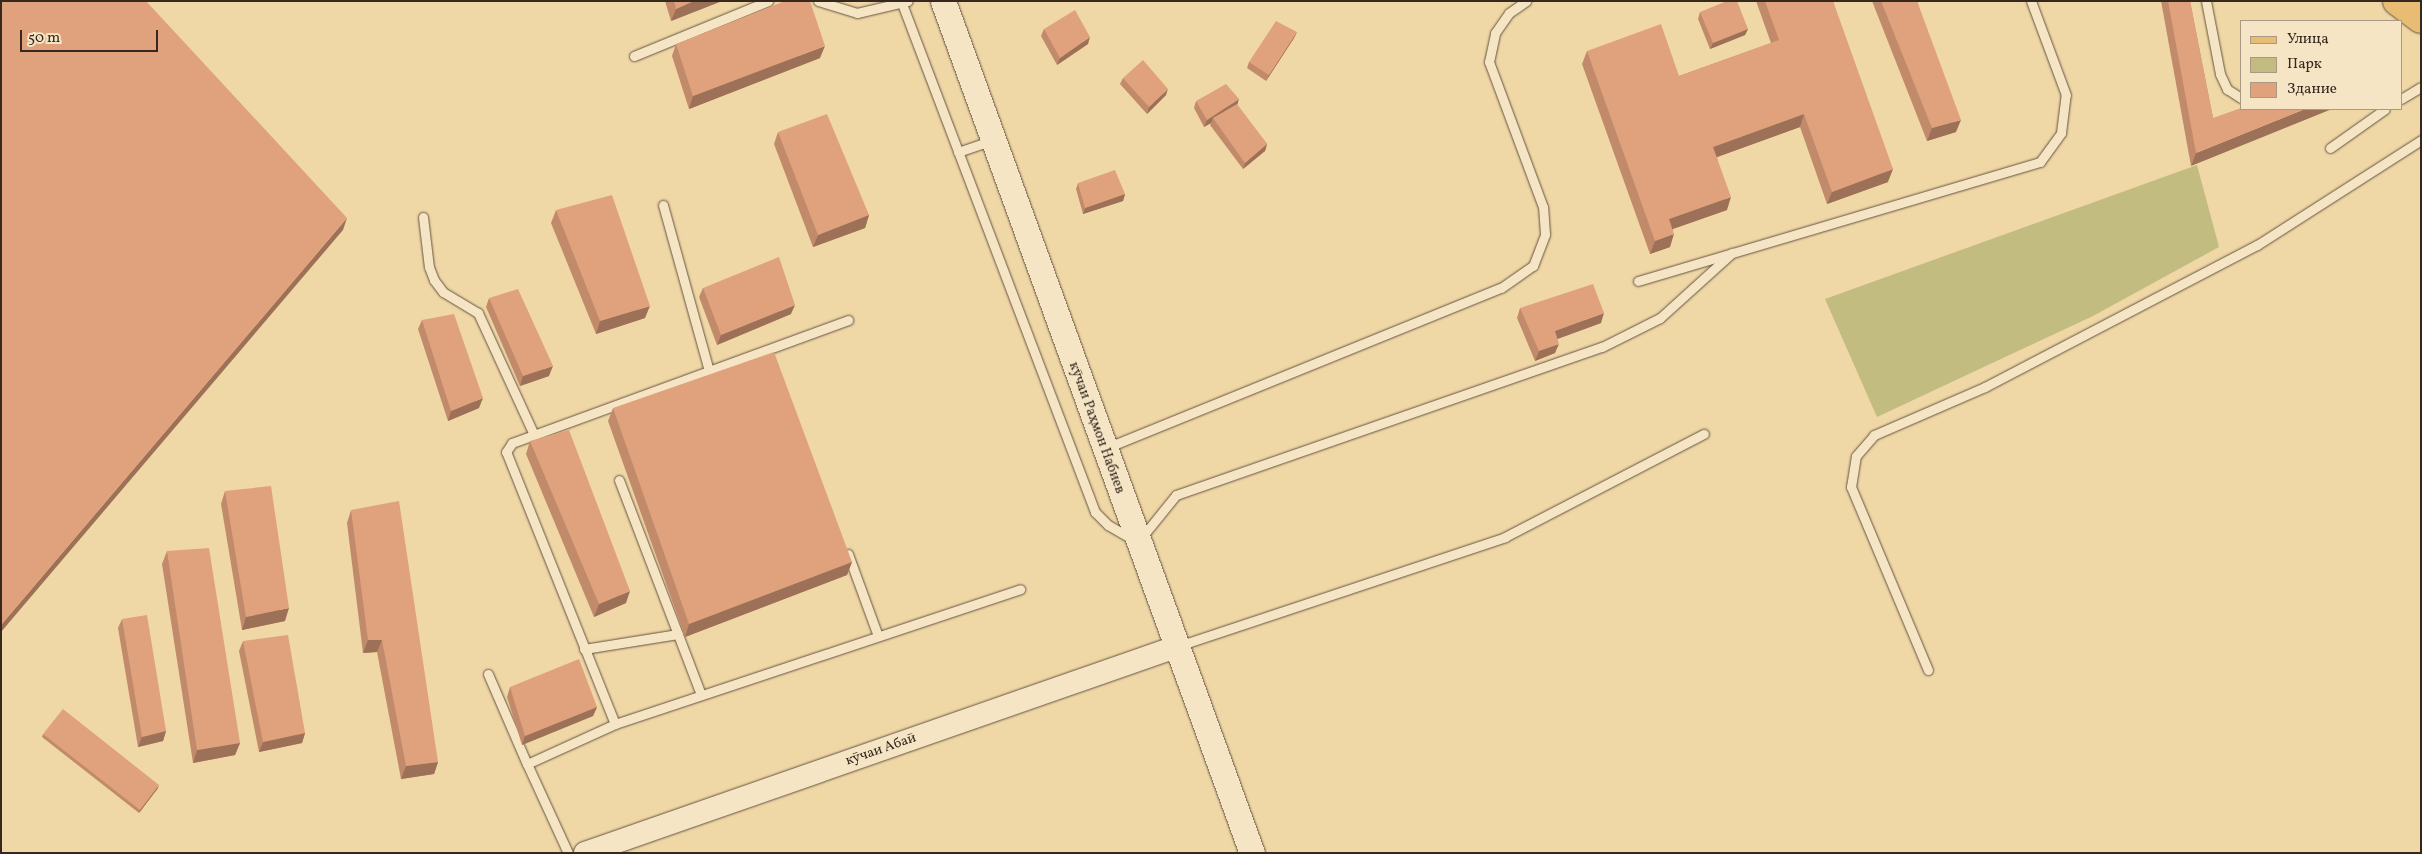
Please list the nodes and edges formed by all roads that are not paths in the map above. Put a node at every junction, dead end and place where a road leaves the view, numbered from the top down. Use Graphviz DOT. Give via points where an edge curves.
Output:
graph roads {
  1 [pos="768,1"];
  2 [pos="818,1"];
  3 [pos="943,1"];
  4 [pos="1526,1"];
  5 [pos="2031,1"];
  6 [pos="2206,1"];
  7 [pos="904,2"];
  8 [pos="634,56"];
  9 [pos="2421,88"];
  10 [pos="2240,97"];
  11 [pos="2402,99"];
  12 [pos="2384,110"];
  13 [pos="993,140"];
  14 [pos="2421,140"];
  15 [pos="2330,148"];
  16 [pos="958,152"];
  17 [pos="663,206"];
  18 [pos="423,217"];
  19 [pos="1732,253"];
  20 [pos="1638,281"];
  21 [pos="848,320"];
  22 [pos="709,371"];
  23 [pos="1704,434"];
  24 [pos="534,435"];
  25 [pos="1104,449"];
  26 [pos="620,480"];
  27 [pos="1138,542"];
  28 [pos="844,544"];
  29 [pos="1020,589"];
  30 [pos="678,634"];
  31 [pos="878,636"];
  32 [pos="1176,647"];
  33 [pos="584,649"];
  34 [pos="1928,670"];
  35 [pos="488,674"];
  36 [pos="701,695"];
  37 [pos="615,724"];
  38 [pos="527,764"];
  39 [pos="568,853"];
  40 [pos="585,853"];
  41 [pos="1252,853"];
  1 -- 8 [label="lane"];
  2 -- 7 [label="lane" via="857,13"];
  3 -- 13 [label="main road, кӯчаи Раҳмон Набиев"];
  4 -- 25 [label="lane" via="1509,13 1495,33 1489,62 1543,207 1546,234 1533,266 1501,288"];
  5 -- 19 [label="lane" via="2066,95 2061,133 2040,162"];
  6 -- 10 [label="lane" via="2220,74 2227,89"];
  7 -- 16 [label="lane"];
  9 -- 11 [label="lane"];
  12 -- 15 [label="lane"];
  13 -- 16 [label="lane"];
  13 -- 25 [label="main road, кӯчаи Раҳмон Набиев"];
  14 -- 34 [label="lane" via="2257,245 1985,387 1874,435 1856,456 1851,487"];
  16 -- 27 [label="lane" via="1095,512 1108,525"];
  17 -- 22 [label="lane"];
  18 -- 24 [label="lane" via="428,267 434,280 443,292 478,313"];
  19 -- 20 [label="lane"];
  19 -- 27 [label="lane" via="1660,318 1602,347 1176,495"];
  21 -- 22 [label="lane"];
  22 -- 24 [label="lane"];
  23 -- 32 [label="lane" via="1505,537"];
  24 -- 33 [label="lane" via="512,443 506,452"];
  25 -- 27 [label="main road, кӯчаи Раҳмон Набиев"];
  26 -- 30 [label="lane"];
  27 -- 32 [label="main road, кӯчаи Раҳмон Набиев"];
  28 -- 31 [label="lane"];
  29 -- 31 [label="lane"];
  30 -- 33 [label="lane"];
  30 -- 36 [label="lane"];
  31 -- 36 [label="lane"];
  32 -- 40 [label="street, кӯчаи Абаӣ"];
  32 -- 41 [label="main road, кӯчаи Раҳмон Набиев"];
  33 -- 37 [label="lane"];
  35 -- 38 [label="lane"];
  36 -- 37 [label="lane"];
  37 -- 38 [label="lane"];
  38 -- 39 [label="lane"];
}
